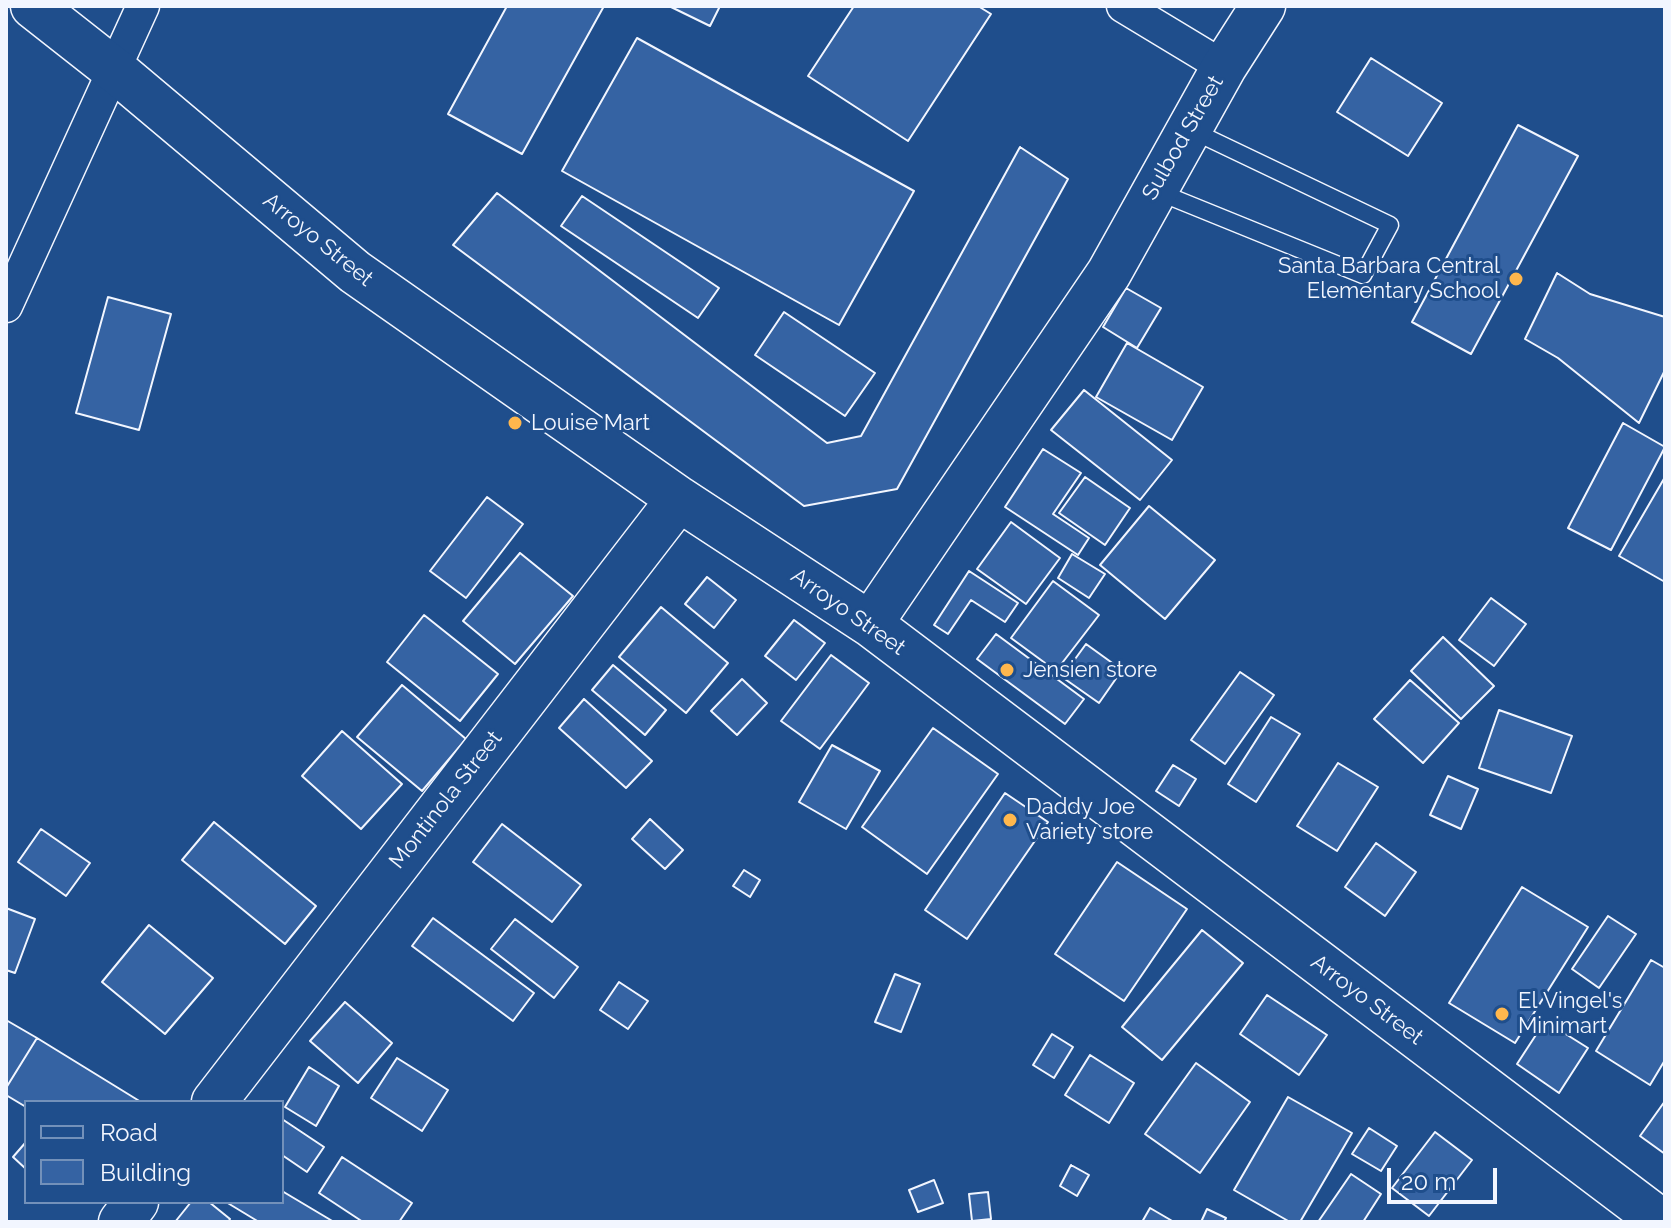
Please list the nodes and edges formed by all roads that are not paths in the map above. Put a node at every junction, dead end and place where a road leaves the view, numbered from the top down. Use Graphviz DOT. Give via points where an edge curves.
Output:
graph roads {
  1 [pos="143,6"];
  2 [pos="1123,6"];
  3 [pos="1263,6"];
  4 [pos="43,9"];
  5 [pos="1224,67"];
  6 [pos="112,69"];
  7 [pos="1189,129"];
  8 [pos="1153,190"];
  9 [pos="6,306"];
  10 [pos="679,499"];
  11 [pos="870,624"];
  12 [pos="216,1100"];
  13 [pos="134,1204"];
  14 [pos="121,1222"];
  15 [pos="1662,1222"];
  1 -- 6 [label="street"];
  2 -- 5 [label="street"];
  3 -- 5 [label="street, Sulbod Street"];
  4 -- 6 [label="street, Arroyo Street"];
  5 -- 7 [label="street, Sulbod Street"];
  6 -- 9 [label="street"];
  6 -- 10 [label="street, Arroyo Street" via="355,272"];
  7 -- 8 [label="street, Sulbod Street"];
  7 -- 8 [label="lane" via="1390,225 1363,275"];
  8 -- 11 [label="street, Sulbod Street" via="1109,273"];
  10 -- 11 [label="street, Arroyo Street"];
  10 -- 12 [label="street, Montinola Street"];
  11 -- 15 [label="street, Arroyo Street"];
  13 -- 14 [label="street"];
}
